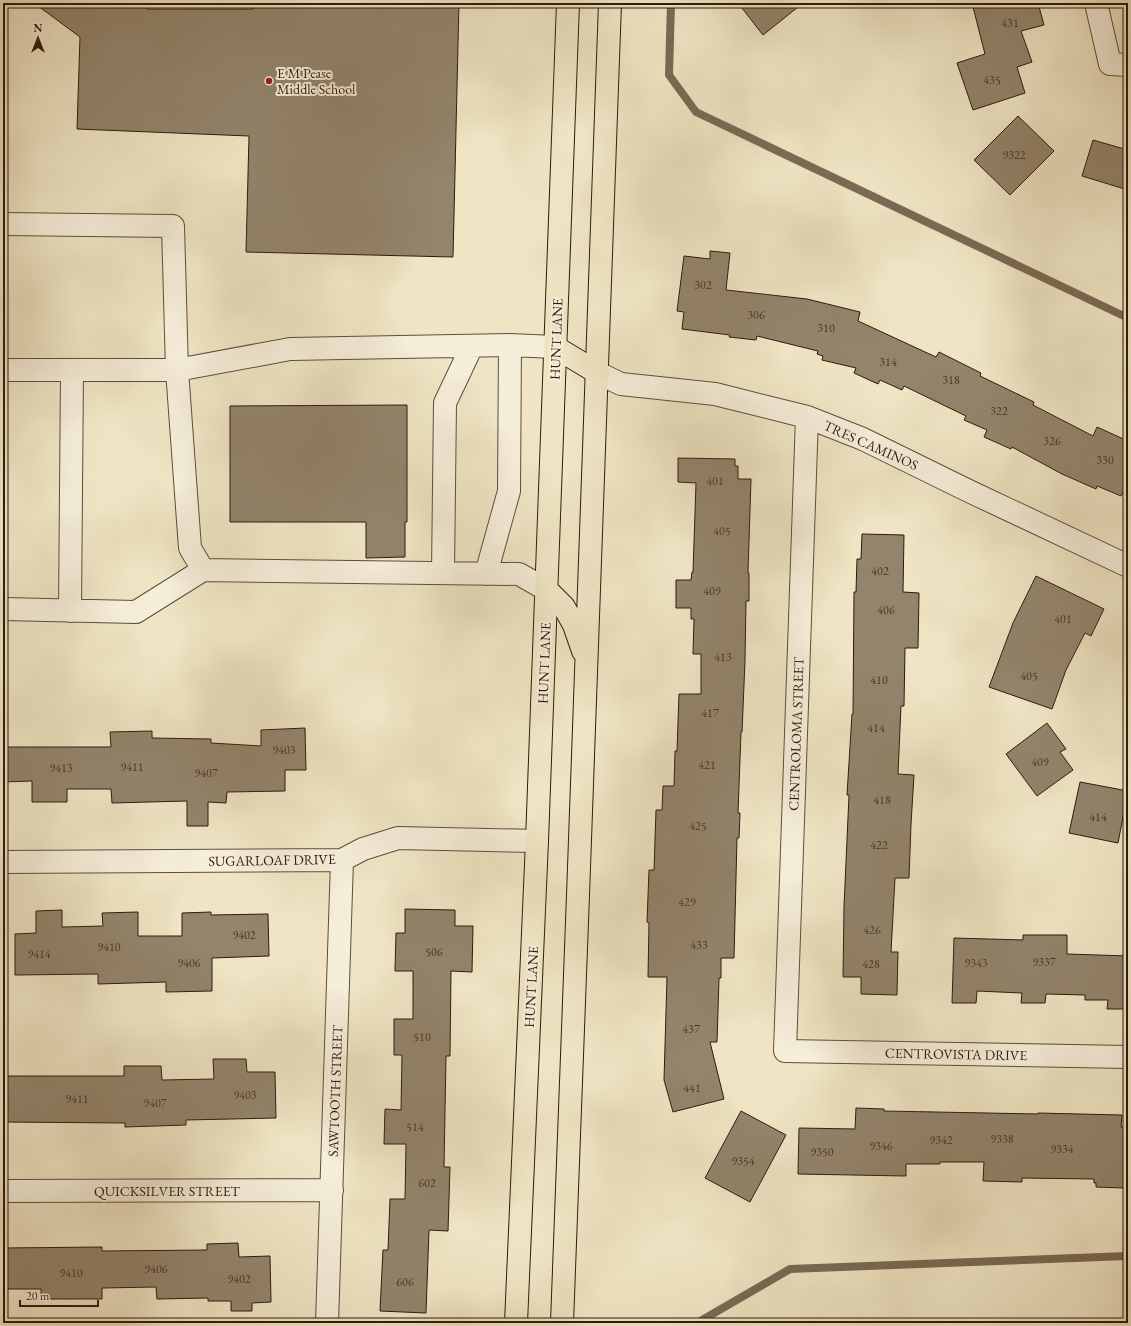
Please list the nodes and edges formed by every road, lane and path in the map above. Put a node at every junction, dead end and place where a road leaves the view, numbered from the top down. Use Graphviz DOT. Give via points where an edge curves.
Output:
graph roads {
  1 [pos="568,3"];
  2 [pos="610,3"];
  3 [pos="1096,3"];
  4 [pos="1119,64"];
  5 [pos="3,224"];
  6 [pos="510,345"];
  7 [pos="472,346"];
  8 [pos="555,347"];
  9 [pos="3,370"];
  10 [pos="72,370"];
  11 [pos="177,370"];
  12 [pos="598,373"];
  13 [pos="807,417"];
  14 [pos="1128,566"];
  15 [pos="203,570"];
  16 [pos="443,573"];
  17 [pos="486,574"];
  18 [pos="547,590"];
  19 [pos="3,608"];
  20 [pos="70,610"];
  21 [pos="587,662"];
  22 [pos="537,841"];
  23 [pos="342,860"];
  24 [pos="3,862"];
  25 [pos="785,1051"];
  26 [pos="1128,1057"];
  27 [pos="332,1190"];
  28 [pos="3,1191"];
  29 [pos="327,1323"];
  30 [pos="516,1323"];
  31 [pos="562,1323"];
  1 -- 8 [label="main road, HUNT LANE"];
  2 -- 12 [label="main road"];
  3 -- 4 [label="street"];
  5 -- 11 [label="street" via="172,226"];
  6 -- 7 [label="street"];
  6 -- 8 [label="street"];
  6 -- 17 [label="street" via="509,491"];
  7 -- 11 [label="street" via="290,349"];
  7 -- 16 [label="street" via="445,403"];
  8 -- 12 [label="main road"];
  8 -- 18 [label="main road, HUNT LANE"];
  9 -- 10 [label="street"];
  10 -- 11 [label="street"];
  10 -- 20 [label="street"];
  11 -- 15 [label="street" via="190,548"];
  12 -- 13 [label="street, TRES CAMINOS" via="621,384 714,394"];
  12 -- 21 [label="main road"];
  13 -- 14 [label="street, TRES CAMINOS" via="863,439"];
  13 -- 25 [label="street, CENTROLOMA STREET"];
  15 -- 16 [label="street"];
  15 -- 20 [label="street" via="136,612"];
  16 -- 17 [label="street"];
  17 -- 18 [label="street" via="519,574"];
  18 -- 21 [label="main road" via="564,607 574,625"];
  18 -- 22 [label="main road, HUNT LANE"];
  19 -- 20 [label="street"];
  21 -- 31 [label="main road"];
  22 -- 23 [label="street, SUGARLOAF DRIVE" via="398,838 363,849"];
  22 -- 30 [label="main road, HUNT LANE"];
  23 -- 24 [label="street, SUGARLOAF DRIVE"];
  23 -- 27 [label="street, SAWTOOTH STREET"];
  25 -- 26 [label="street, CENTROVISTA DRIVE"];
  27 -- 28 [label="street, QUICKSILVER STREET"];
  27 -- 29 [label="street, SAWTOOTH STREET"];
}
